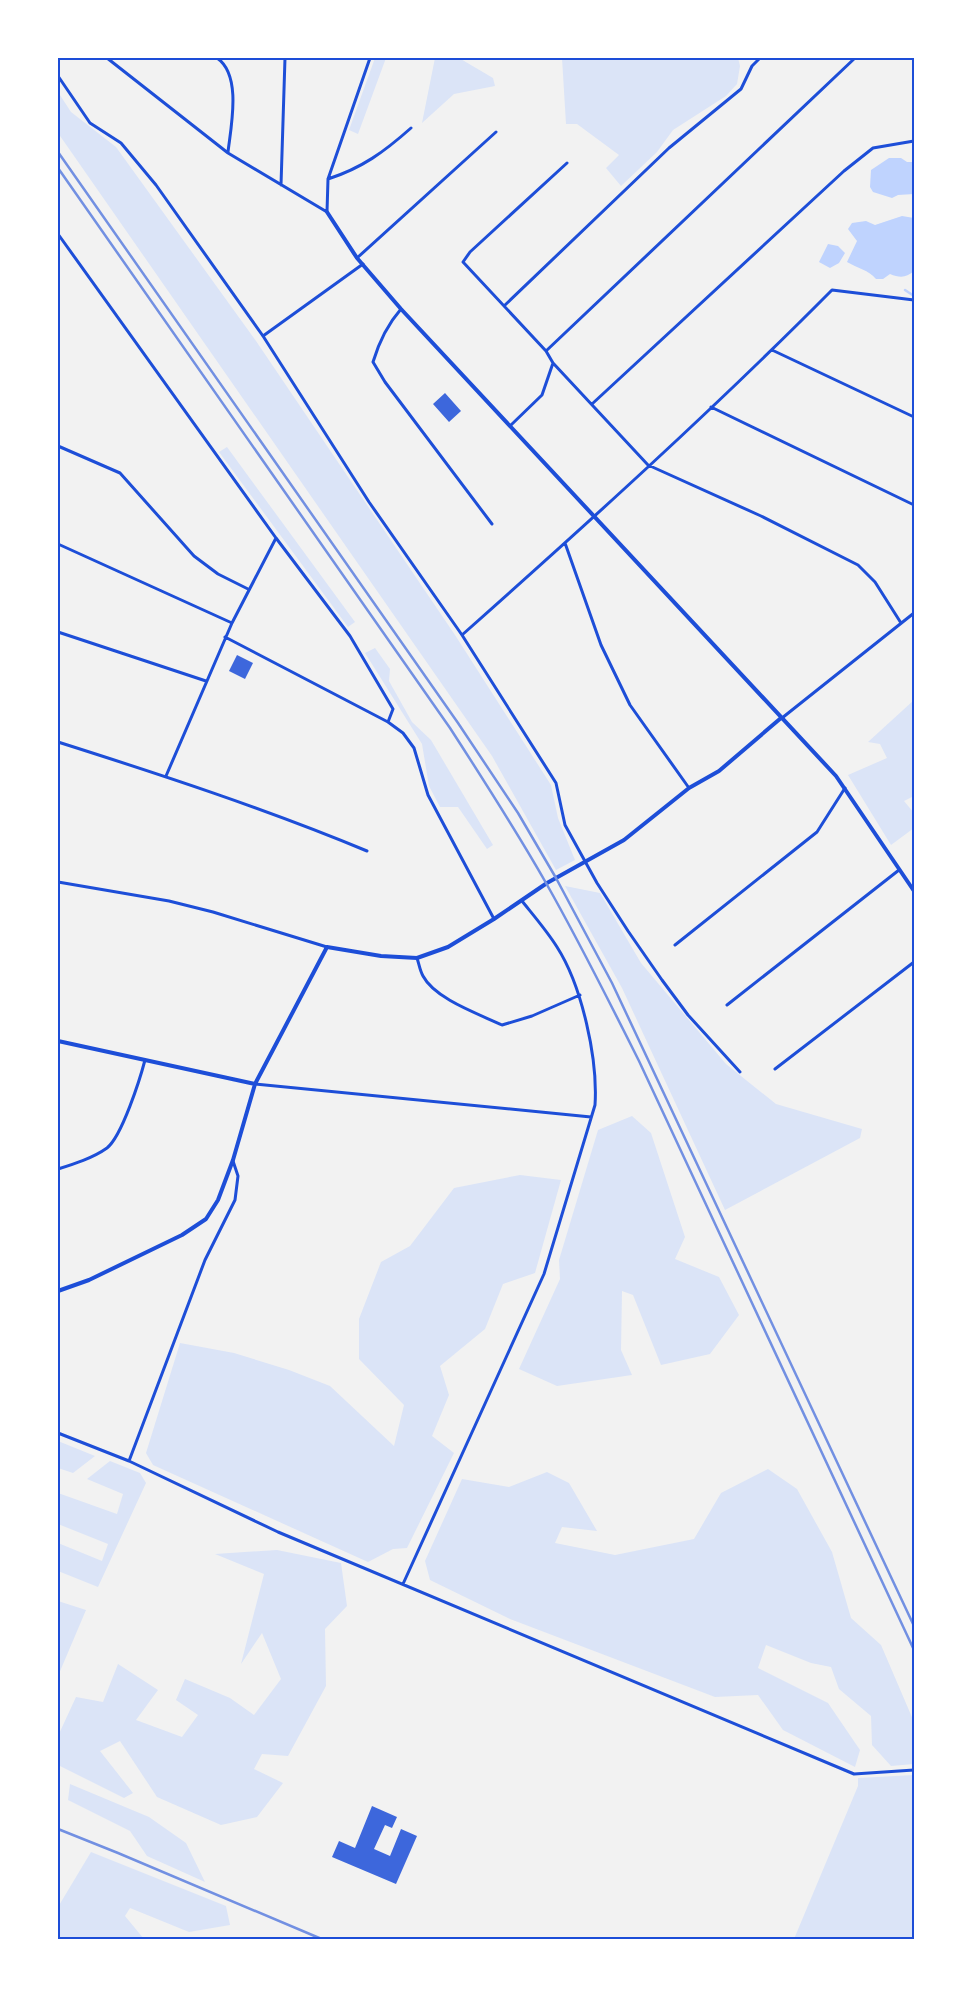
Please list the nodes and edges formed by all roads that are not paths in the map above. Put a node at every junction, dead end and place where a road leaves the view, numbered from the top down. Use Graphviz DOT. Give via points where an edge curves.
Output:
graph roads {
  1 [pos="107,58"];
  2 [pos="217,58"];
  3 [pos="285,58"];
  4 [pos="370,58"];
  5 [pos="760,58"];
  6 [pos="855,58"];
  7 [pos="58,76"];
  8 [pos="411,128"];
  9 [pos="496,132"];
  10 [pos="914,141"];
  11 [pos="228,152"];
  12 [pos="567,163"];
  13 [pos="328,179"];
  14 [pos="281,185"];
  15 [pos="327,212"];
  16 [pos="58,234"];
  17 [pos="357,258"];
  18 [pos="362,264"];
  19 [pos="914,300"];
  20 [pos="504,306"];
  21 [pos="401,309"];
  22 [pos="263,336"];
  23 [pos="772,350"];
  24 [pos="546,351"];
  25 [pos="553,364"];
  26 [pos="592,404"];
  27 [pos="711,407"];
  28 [pos="914,417"];
  29 [pos="510,425"];
  30 [pos="58,446"];
  31 [pos="648,465"];
  32 [pos="914,505"];
  33 [pos="594,516"];
  34 [pos="492,524"];
  35 [pos="276,538"];
  36 [pos="565,543"];
  37 [pos="58,544"];
  38 [pos="248,589"];
  39 [pos="914,612"];
  40 [pos="232,623"];
  41 [pos="901,623"];
  42 [pos="58,632"];
  43 [pos="462,635"];
  44 [pos="225,637"];
  45 [pos="206,681"];
  46 [pos="781,718"];
  47 [pos="388,722"];
  48 [pos="58,742"];
  49 [pos="166,776"];
  50 [pos="689,788"];
  51 [pos="845,788"];
  52 [pos="367,851"];
  53 [pos="586,863"];
  54 [pos="899,870"];
  55 [pos="58,882"];
  56 [pos="914,891"];
  57 [pos="522,901"];
  58 [pos="494,919"];
  59 [pos="675,946"];
  60 [pos="327,947"];
  61 [pos="417,958"];
  62 [pos="914,962"];
  63 [pos="580,995"];
  64 [pos="727,1005"];
  65 [pos="58,1041"];
  66 [pos="145,1060"];
  67 [pos="775,1069"];
  68 [pos="740,1072"];
  69 [pos="255,1084"];
  70 [pos="591,1117"];
  71 [pos="233,1160"];
  72 [pos="58,1169"];
  73 [pos="58,1291"];
  74 [pos="58,1433"];
  75 [pos="129,1461"];
  76 [pos="403,1584"];
  77 [pos="914,1770"];
  1 -- 11 [label="street"];
  2 -- 11 [label="street" via="225,63 234,90"];
  3 -- 14 [label="street"];
  4 -- 13 [label="street"];
  5 -- 20 [label="street" via="752,66 741,89 669,148"];
  6 -- 24 [label="street"];
  7 -- 22 [label="street" via="90,124 121,143 156,185"];
  8 -- 13 [label="street" via="389,148 351,172"];
  9 -- 17 [label="street"];
  10 -- 26 [label="street" via="873,148 844,171"];
  11 -- 14 [label="street"];
  12 -- 20 [label="street" via="463,262"];
  13 -- 15 [label="street"];
  14 -- 15 [label="street"];
  15 -- 17 [label="street"];
  16 -- 35 [label="street"];
  17 -- 18 [label="street"];
  18 -- 21 [label="street"];
  18 -- 22 [label="street"];
  19 -- 23 [label="street" via="832,290"];
  20 -- 24 [label="street"];
  21 -- 29 [label="street"];
  21 -- 34 [label="street" via="378,345 373,362"];
  22 -- 43 [label="street" via="369,502"];
  23 -- 27 [label="street"];
  23 -- 28 [label="street"];
  24 -- 25 [label="street"];
  25 -- 26 [label="street"];
  25 -- 29 [label="street" via="542,395"];
  26 -- 31 [label="street"];
  27 -- 31 [label="street"];
  27 -- 32 [label="street"];
  29 -- 33 [label="street"];
  30 -- 38 [label="street" via="120,473 194,556 218,574"];
  31 -- 33 [label="street"];
  31 -- 41 [label="street" via="761,516 858,565 875,582"];
  33 -- 36 [label="street"];
  33 -- 46 [label="street"];
  35 -- 38 [label="street"];
  35 -- 47 [label="street" via="350,636 392,709"];
  36 -- 43 [label="street"];
  36 -- 50 [label="street" via="601,645 630,705"];
  37 -- 40 [label="street"];
  38 -- 40 [label="street"];
  39 -- 41 [label="street"];
  40 -- 44 [label="street"];
  41 -- 46 [label="street"];
  42 -- 45 [label="street"];
  43 -- 53 [label="street" via="556,783 565,825"];
  44 -- 45 [label="street"];
  44 -- 47 [label="street"];
  45 -- 49 [label="street"];
  46 -- 50 [label="street" via="719,771"];
  46 -- 51 [label="street"];
  47 -- 58 [label="street" via="403,733 414,748 428,795"];
  48 -- 49 [label="street"];
  49 -- 52 [label="street"];
  50 -- 53 [label="street" via="624,840"];
  51 -- 54 [label="street"];
  51 -- 59 [label="street" via="817,832"];
  53 -- 57 [label="street"];
  53 -- 68 [label="street" via="662,980 688,1015"];
  54 -- 56 [label="street"];
  54 -- 64 [label="street"];
  55 -- 60 [label="street" via="169,901"];
  57 -- 58 [label="street"];
  57 -- 63 [label="street" via="558,947"];
  58 -- 61 [label="street" via="448,947"];
  60 -- 61 [label="street"];
  60 -- 69 [label="street"];
  61 -- 63 [label="street" via="423,977 432,988 502,1025"];
  62 -- 67 [label="street"];
  63 -- 70 [label="street" via="594,1058 596,1088"];
  65 -- 66 [label="street"];
  66 -- 69 [label="street"];
  66 -- 72 [label="street" via="123,1123 108,1147"];
  69 -- 70 [label="street"];
  69 -- 71 [label="street"];
  70 -- 76 [label="street" via="544,1274"];
  71 -- 73 [label="street" via="218,1200 198,1226 89,1280"];
  71 -- 75 [label="street" via="238,1176 235,1200 205,1260"];
  74 -- 75 [label="street"];
  75 -- 76 [label="street" via="278,1532"];
  76 -- 77 [label="street" via="854,1774"];
}
